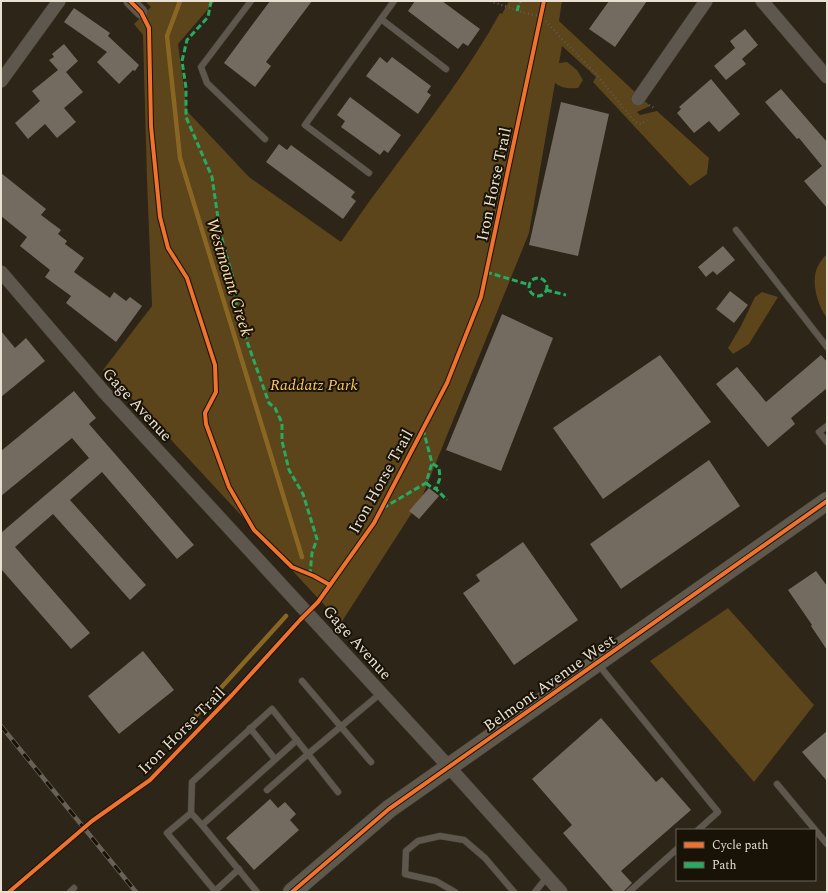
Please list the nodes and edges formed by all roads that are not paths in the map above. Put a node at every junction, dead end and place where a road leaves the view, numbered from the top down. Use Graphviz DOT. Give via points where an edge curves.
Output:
graph roads {
  1 [pos="60,1"];
  2 [pos="130,1"];
  3 [pos="251,1"];
  4 [pos="394,1"];
  5 [pos="706,1"];
  6 [pos="762,1"];
  7 [pos="141,12"];
  8 [pos="381,19"];
  9 [pos="446,69"];
  10 [pos="827,78"];
  11 [pos="1,81"];
  12 [pos="638,99"];
  13 [pos="265,139"];
  14 [pos="369,172"];
  15 [pos="736,230"];
  16 [pos="1,272"];
  17 [pos="827,347"];
  18 [pos="827,426"];
  19 [pos="827,442"];
  20 [pos="827,501"];
  21 [pos="597,662"];
  22 [pos="302,681"];
  23 [pos="381,693"];
  24 [pos="341,726"];
  25 [pos="250,728"];
  26 [pos="297,740"];
  27 [pos="308,754"];
  28 [pos="275,759"];
  29 [pos="371,762"];
  30 [pos="449,767"];
  31 [pos="777,784"];
  32 [pos="267,790"];
  33 [pos="338,792"];
  34 [pos="191,813"];
  35 [pos="202,824"];
  36 [pos="699,829"];
  37 [pos="814,829"];
  38 [pos="816,831"];
  39 [pos="827,844"];
  40 [pos="676,850"];
  41 [pos="239,869"];
  42 [pos="547,876"];
  43 [pos="257,892"];
  44 [pos="292,892"];
  45 [pos="455,892"];
  46 [pos="514,892"];
  47 [pos="535,892"];
  48 [pos="561,892"];
  49 [pos="629,892"];
  1 -- 11 [label="street"];
  2 -- 7 [label="street"];
  3 -- 13 [label="lane" via="200,66 207,83"];
  4 -- 8 [label="lane"];
  5 -- 12 [label="street"];
  6 -- 10 [label="street"];
  8 -- 9 [label="lane"];
  8 -- 14 [label="lane" via="306,125"];
  15 -- 17 [label="lane"];
  16 -- 23 [label="street, Gage Avenue" via="103,392"];
  18 -- 19 [label="lane" via="819,432"];
  20 -- 21 [label="street, Belmont Avenue West"];
  21 -- 30 [label="street, Belmont Avenue West"];
  21 -- 36 [label="lane" via="718,812"];
  22 -- 24 [label="lane"];
  23 -- 24 [label="lane"];
  23 -- 30 [label="street, Gage Avenue"];
  24 -- 27 [label="lane"];
  24 -- 29 [label="lane"];
  25 -- 26 [label="lane" via="272,709"];
  25 -- 28 [label="lane"];
  25 -- 34 [label="lane" via="192,782"];
  26 -- 27 [label="lane"];
  26 -- 28 [label="lane"];
  27 -- 32 [label="lane"];
  27 -- 33 [label="lane"];
  28 -- 35 [label="lane"];
  30 -- 42 [label="street, Gage Avenue"];
  30 -- 44 [label="street, Belmont Avenue West" via="389,809"];
  31 -- 37 [label="lane"];
  34 -- 35 [label="lane"];
  34 -- 41 [label="lane" via="167,833 215,891"];
  35 -- 41 [label="lane"];
  38 -- 39 [label="lane"];
  40 -- 49 [label="lane"];
  41 -- 43 [label="lane"];
  42 -- 47 [label="lane"];
  42 -- 48 [label="street, Gage Avenue"];
  45 -- 46 [label="lane" via="436,881 406,874 406,852 418,841 440,836 464,840 485,858"];
}
